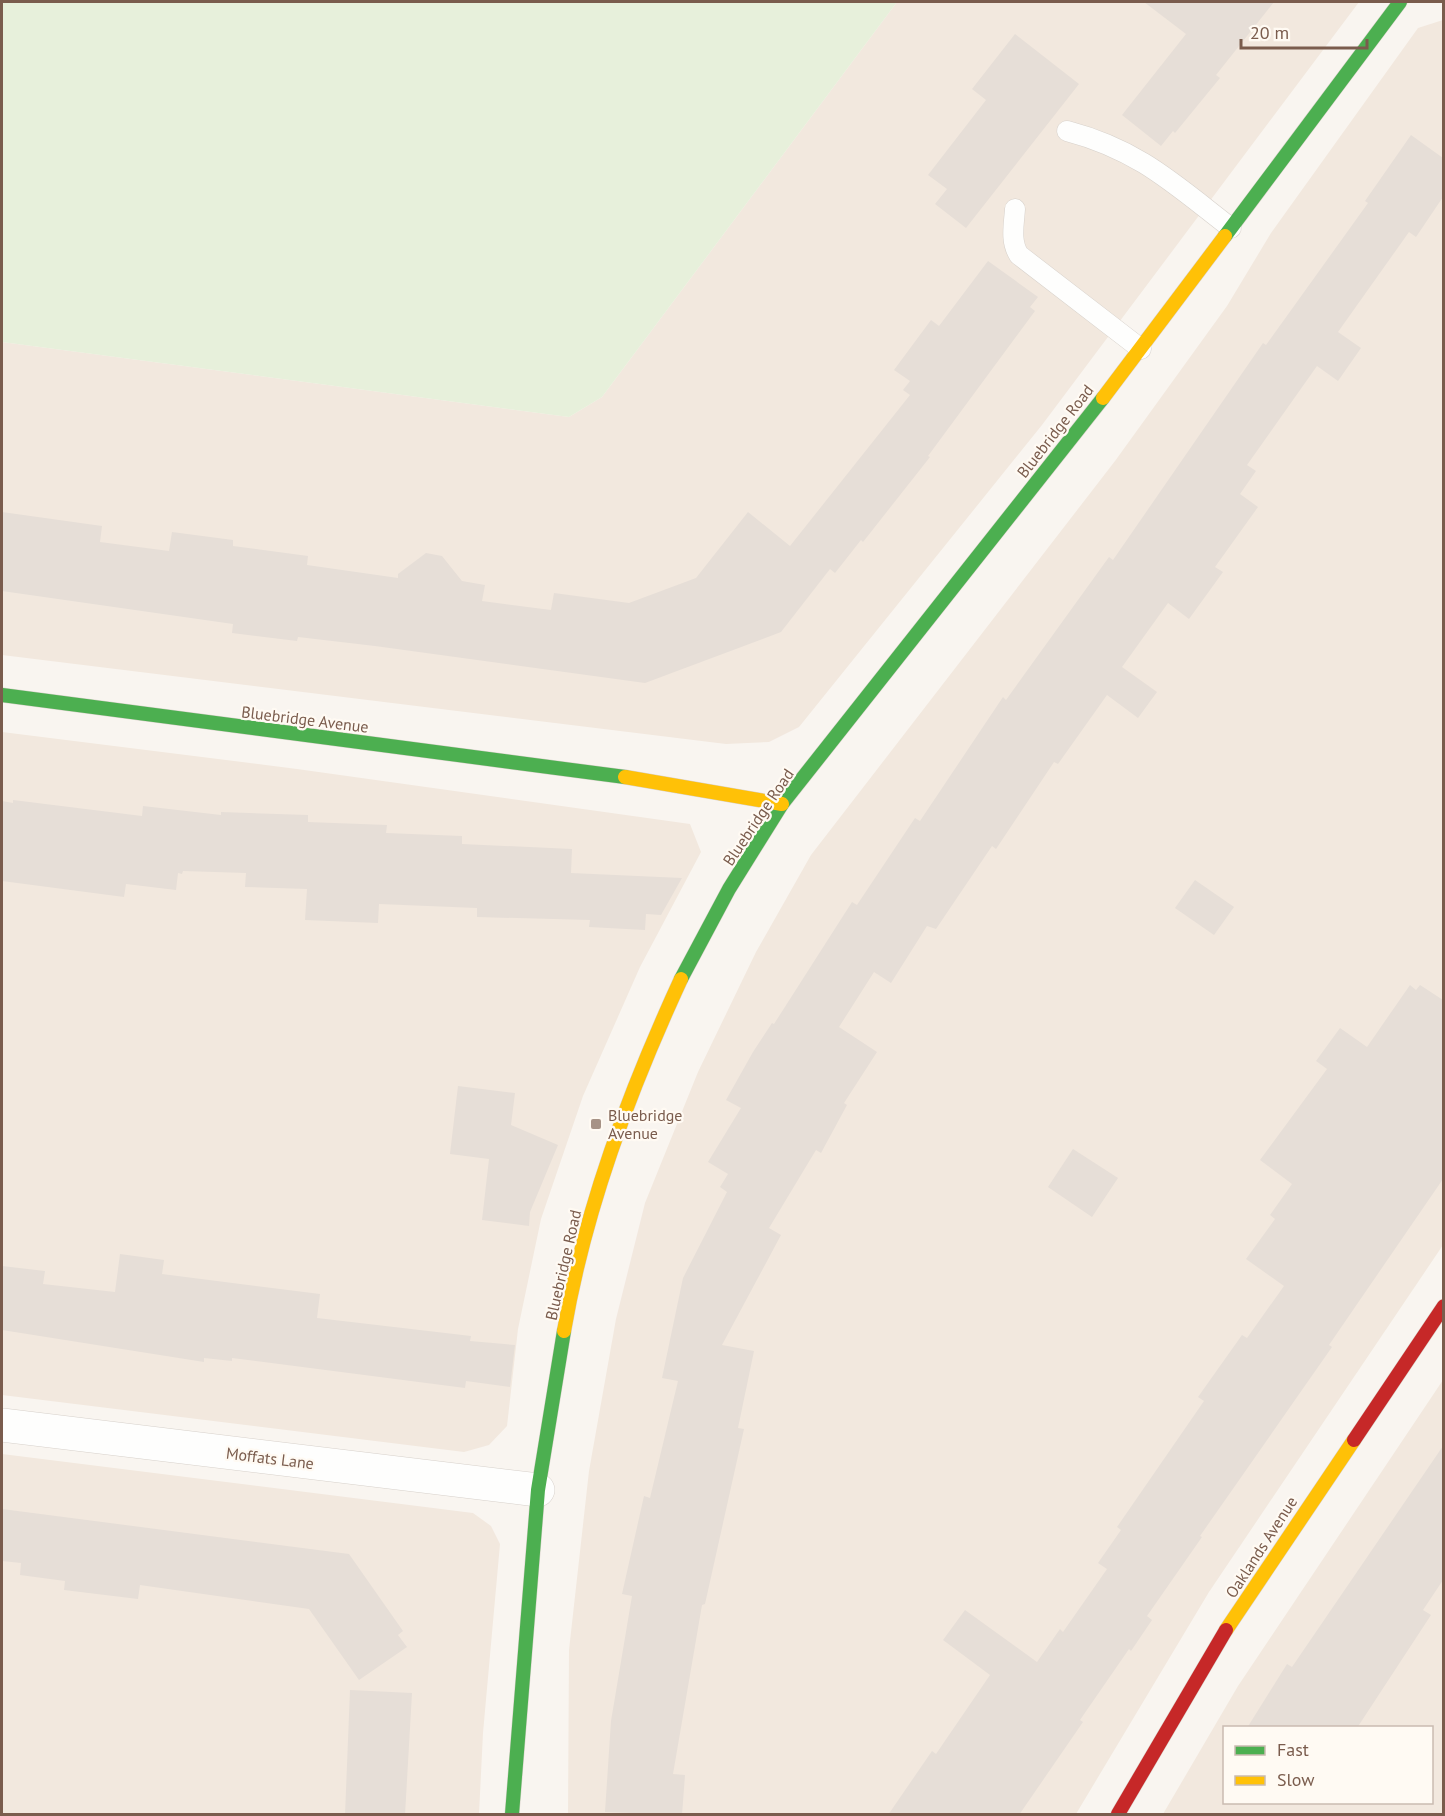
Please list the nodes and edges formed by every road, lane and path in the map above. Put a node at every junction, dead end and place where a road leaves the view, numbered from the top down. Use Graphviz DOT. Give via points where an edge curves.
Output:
graph roads {
  1 [pos="1400,2"];
  2 [pos="1067,131"];
  3 [pos="1015,209"];
  4 [pos="1231,228"];
  5 [pos="1141,349"];
  6 [pos="2,696"];
  7 [pos="782,804"];
  8 [pos="1443,1306"];
  9 [pos="2,1425"];
  10 [pos="538,1490"];
  11 [pos="512,1815"];
  12 [pos="1118,1815"];
  1 -- 4 [label="street, Bluebridge Road"];
  2 -- 4 [label="lane" via="1115,146 1149,165"];
  3 -- 5 [label="lane" via="1013,238 1019,255"];
  4 -- 5 [label="street, Bluebridge Road"];
  5 -- 7 [label="street, Bluebridge Road"];
  6 -- 7 [label="street, Bluebridge Avenue" via="640,779"];
  7 -- 10 [label="street, Bluebridge Road" via="684,972 647,1053 603,1172 570,1297"];
  8 -- 12 [label="street, Oaklands Avenue" via="1222,1636"];
  9 -- 10 [label="street, Moffats Lane"];
  10 -- 11 [label="street, Bluebridge Road"];
}
